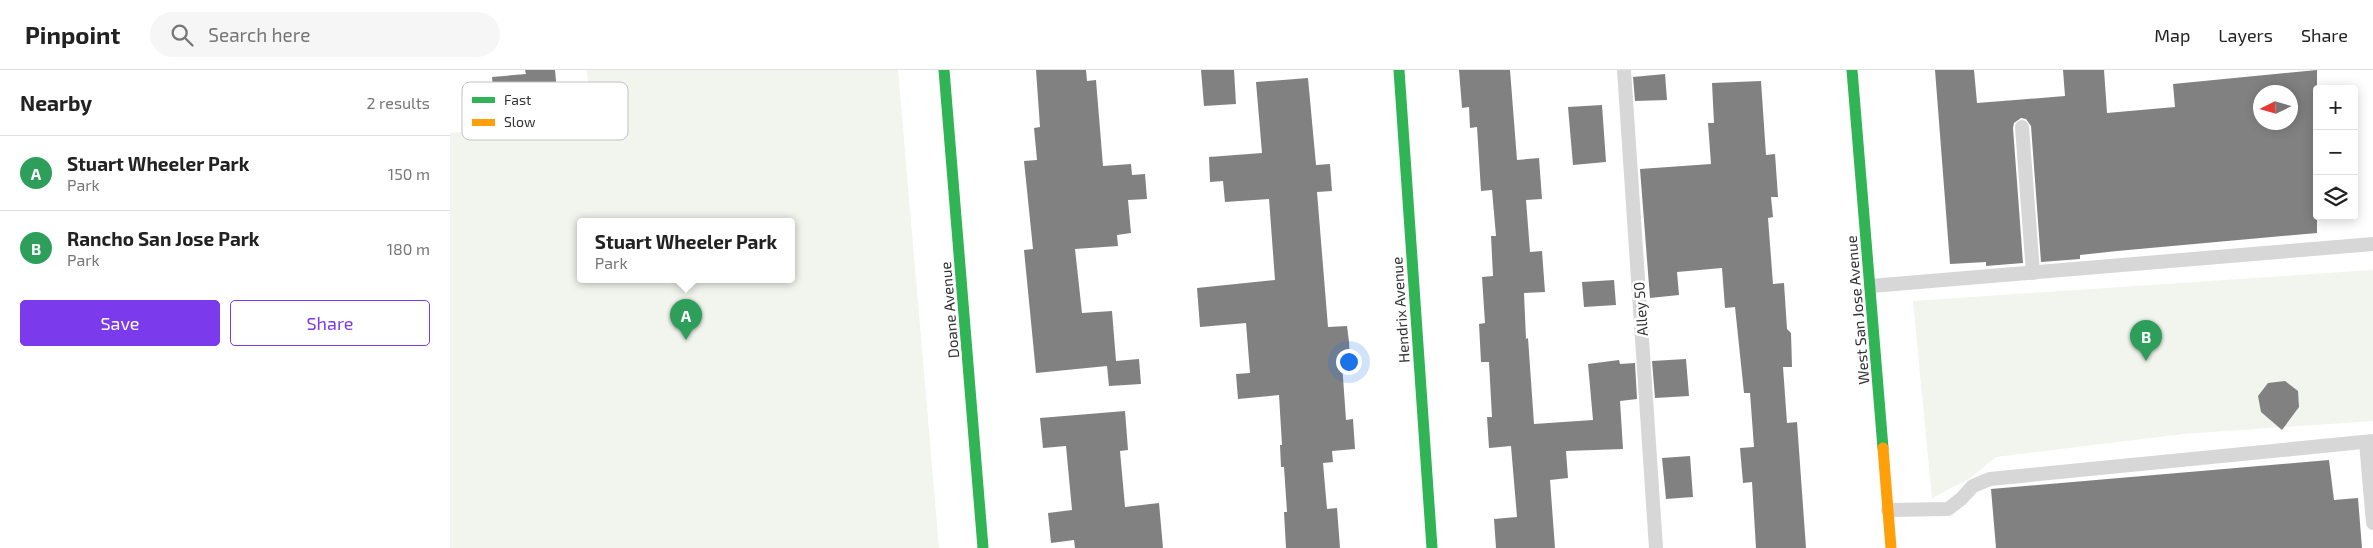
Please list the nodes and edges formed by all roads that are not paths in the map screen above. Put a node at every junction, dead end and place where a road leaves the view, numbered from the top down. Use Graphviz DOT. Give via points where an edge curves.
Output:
graph roads {
  1 [pos="944,70"];
  2 [pos="1399,70"];
  3 [pos="1624,70"];
  4 [pos="1852,70"];
  5 [pos="2022,127"];
  6 [pos="2373,244"];
  7 [pos="2033,273"];
  8 [pos="1871,286"];
  9 [pos="2369,442"];
  10 [pos="1888,510"];
  11 [pos="2373,523"];
  12 [pos="983,548"];
  13 [pos="1432,548"];
  14 [pos="1656,548"];
  15 [pos="1891,548"];
  1 -- 12 [label="street, Doane Avenue"];
  2 -- 13 [label="street, Hendrix Avenue"];
  3 -- 14 [label="lane, Alley 50"];
  4 -- 8 [label="street, West San Jose Avenue"];
  5 -- 7 [label="lane"];
  6 -- 7 [label="lane"];
  7 -- 8 [label="lane"];
  8 -- 10 [label="street, West San Jose Avenue"];
  9 -- 10 [label="lane" via="1990,479 1973,486 1948,508"];
  9 -- 11 [label="lane"];
  10 -- 15 [label="street, West San Jose Avenue"];
}
